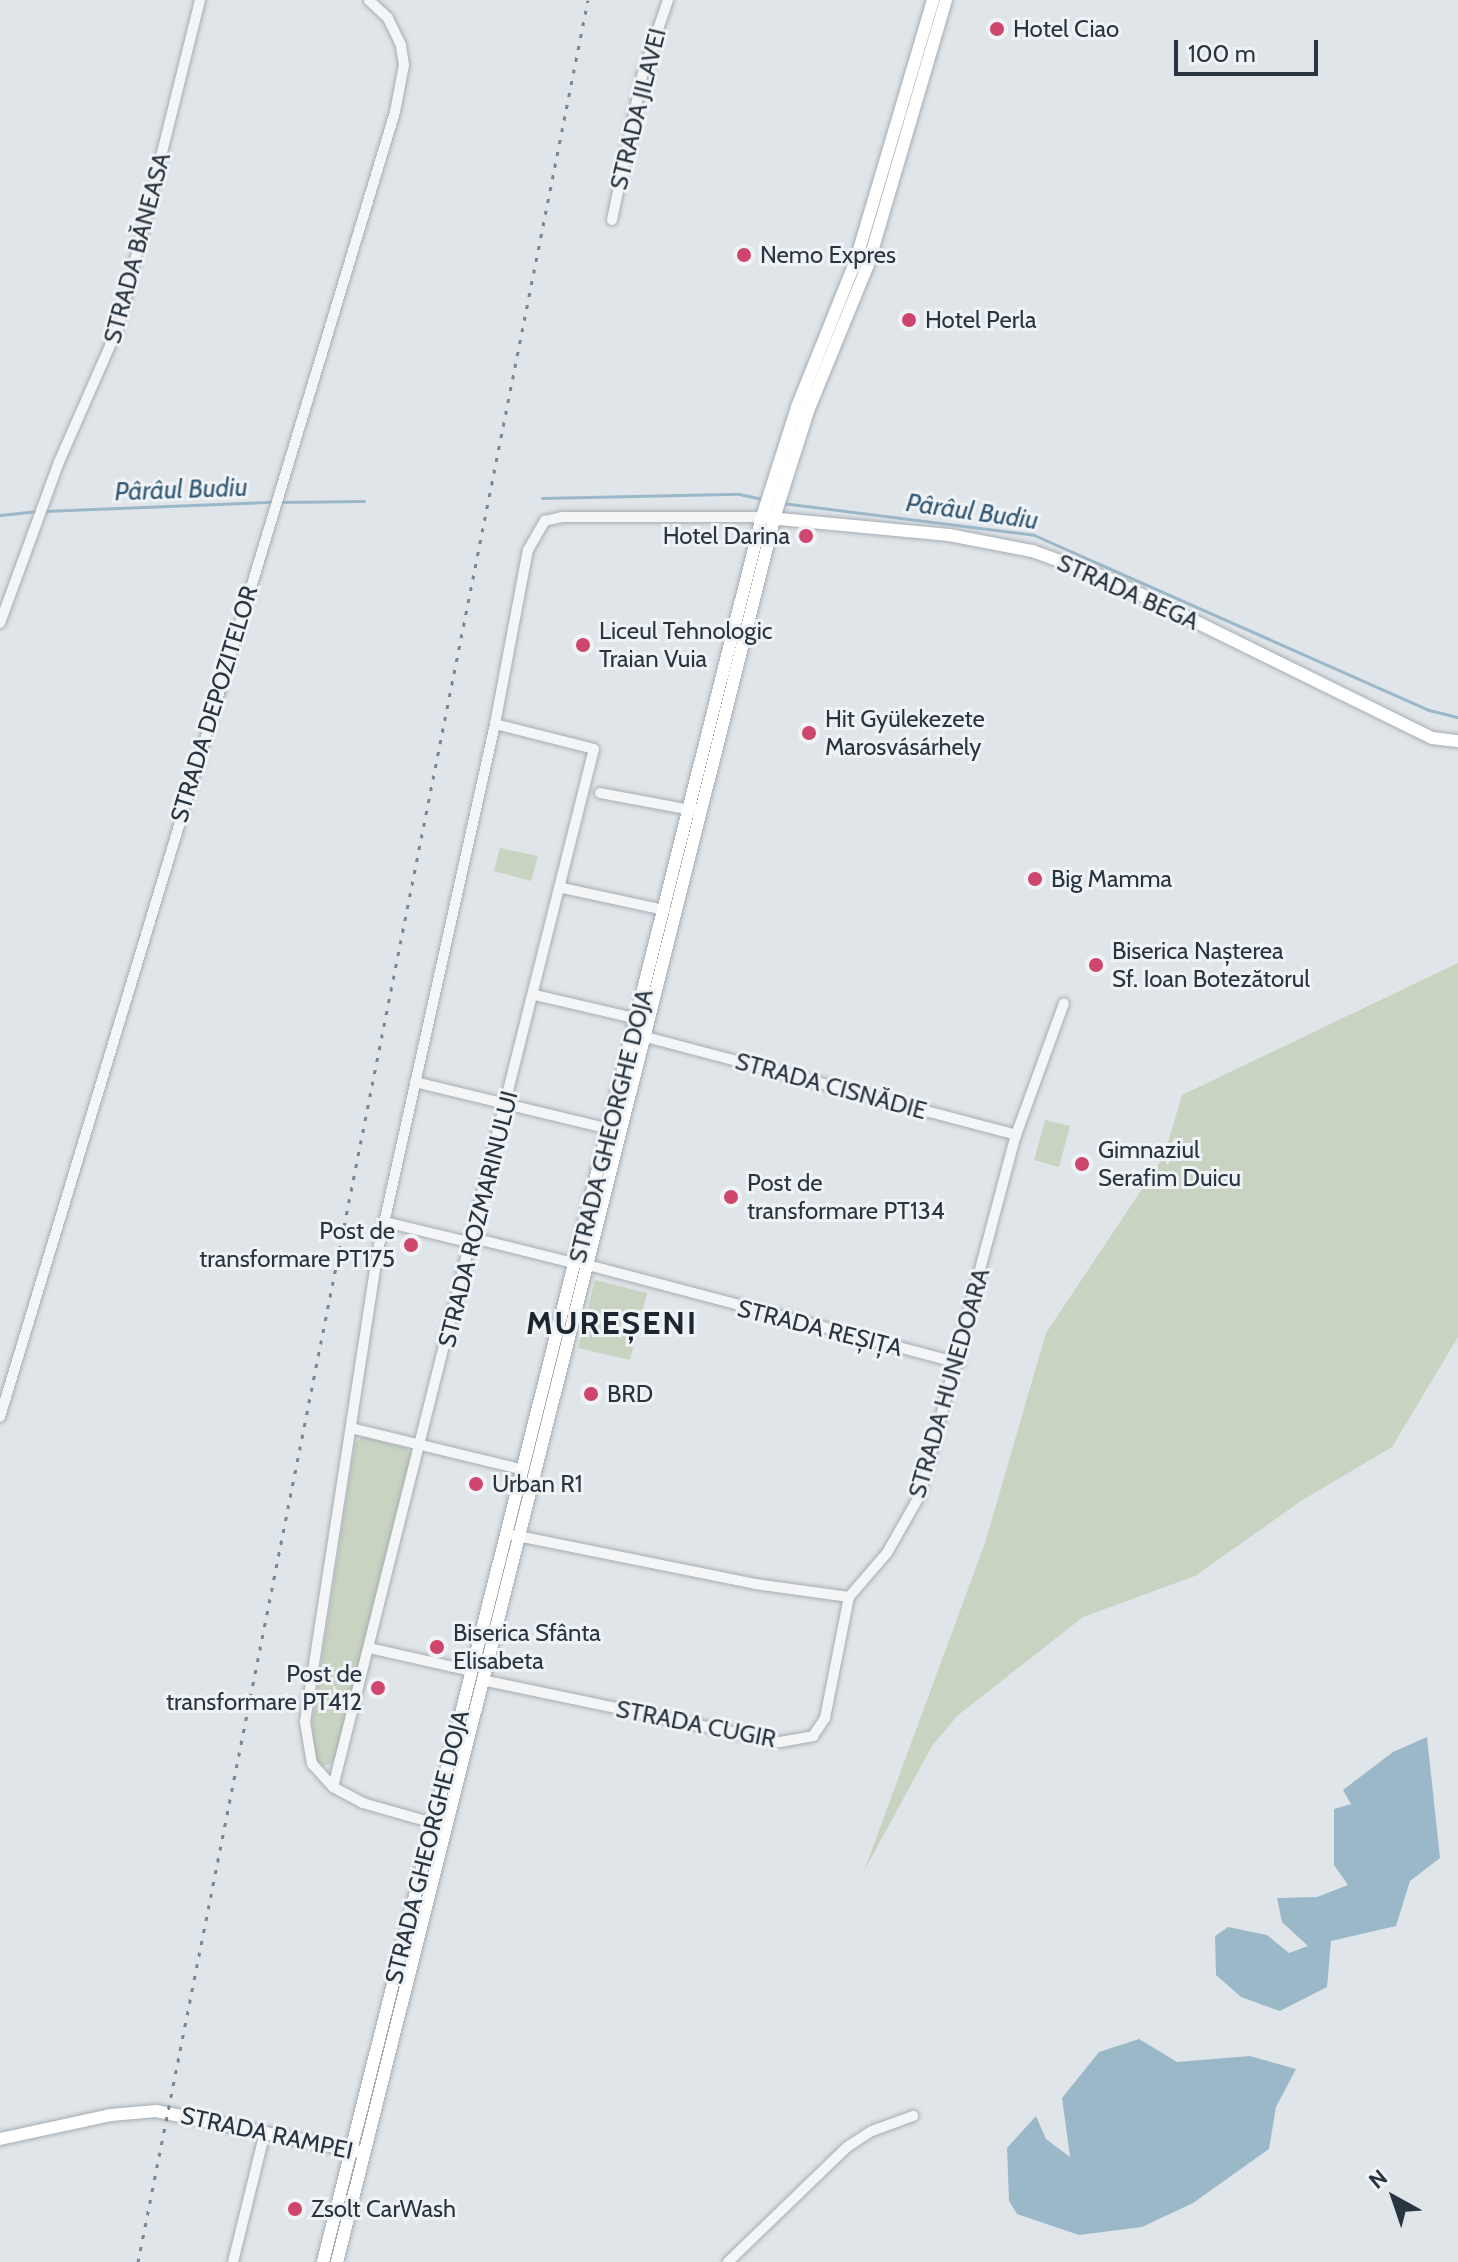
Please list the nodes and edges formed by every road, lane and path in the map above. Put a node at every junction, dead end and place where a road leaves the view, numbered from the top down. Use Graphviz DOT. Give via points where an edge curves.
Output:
graph roads {
  1 [pos="200,0"];
  2 [pos="369,0"];
  3 [pos="668,0"];
  4 [pos="933,0"];
  5 [pos="946,0"];
  6 [pos="612,220"];
  7 [pos="775,494"];
  8 [pos="769,515"];
  9 [pos="0,623"];
  10 [pos="495,724"];
  11 [pos="1458,741"];
  12 [pos="600,793"];
  13 [pos="696,811"];
  14 [pos="562,888"];
  15 [pos="665,910"];
  16 [pos="535,995"];
  17 [pos="1064,1003"];
  18 [pos="638,1019"];
  19 [pos="646,1037"];
  20 [pos="415,1082"];
  21 [pos="506,1105"];
  22 [pos="610,1129"];
  23 [pos="1016,1135"];
  24 [pos="385,1222"];
  25 [pos="472,1240"];
  26 [pos="582,1265"];
  27 [pos="959,1363"];
  28 [pos="0,1417"];
  29 [pos="351,1428"];
  30 [pos="423,1444"];
  31 [pos="521,1469"];
  32 [pos="512,1534"];
  33 [pos="849,1597"];
  34 [pos="369,1648"];
  35 [pos="471,1671"];
  36 [pos="482,1680"];
  37 [pos="333,1787"];
  38 [pos="433,1823"];
  39 [pos="913,2116"];
  40 [pos="265,2132"];
  41 [pos="0,2139"];
  42 [pos="351,2151"];
  43 [pos="366,2154"];
  44 [pos="233,2262"];
  45 [pos="323,2262"];
  46 [pos="337,2262"];
  47 [pos="728,2262"];
  1 -- 9 [label="street, STRADA BĂNEASA" via="119,325 33,526"];
  2 -- 28 [label="street, STRADA DEPOZITELOR" via="396,31 404,65 383,155"];
  3 -- 6 [label="street, STRADA JILAVEI" via="642,76"];
  4 -- 7 [label="main road, STRADA GHEORGHE DOJA" via="856,260"];
  5 -- 7 [label="main road, STRADA GHEORGHE DOJA" via="868,265"];
  7 -- 8 [label="main road, STRADA GHEORGHE DOJA"];
  8 -- 10 [label="street" via="545,521 528,550"];
  8 -- 11 [label="main road, STRADA BEGA" via="949,535 1032,551 1107,578 1432,738"];
  8 -- 13 [label="main road, STRADA GHEORGHE DOJA"];
  10 -- 14 [label="street, STRADA ROZMARINULUI" via="594,749"];
  10 -- 20 [label="street"];
  12 -- 13 [label="street"];
  13 -- 15 [label="main road, STRADA GHEORGHE DOJA"];
  13 -- 19 [label="main road, STRADA GHEORGHE DOJA"];
  14 -- 15 [label="street"];
  14 -- 16 [label="street, STRADA ROZMARINULUI"];
  15 -- 18 [label="main road, STRADA GHEORGHE DOJA"];
  16 -- 18 [label="street"];
  16 -- 21 [label="street, STRADA ROZMARINULUI"];
  17 -- 23 [label="street, STRADA HUNEDOARA"];
  18 -- 22 [label="main road, STRADA GHEORGHE DOJA"];
  19 -- 23 [label="street, STRADA CISNĂDIE"];
  19 -- 26 [label="main road, STRADA GHEORGHE DOJA"];
  20 -- 21 [label="street"];
  20 -- 24 [label="street"];
  21 -- 22 [label="street"];
  21 -- 25 [label="street, STRADA ROZMARINULUI"];
  22 -- 26 [label="main road, STRADA GHEORGHE DOJA"];
  23 -- 27 [label="street, STRADA HUNEDOARA"];
  24 -- 25 [label="street, STRADA REȘIȚA"];
  24 -- 29 [label="street"];
  25 -- 26 [label="street, STRADA REȘIȚA"];
  25 -- 30 [label="street, STRADA ROZMARINULUI"];
  26 -- 27 [label="street, STRADA REȘIȚA"];
  26 -- 31 [label="main road, STRADA GHEORGHE DOJA"];
  26 -- 32 [label="main road, STRADA GHEORGHE DOJA"];
  27 -- 33 [label="street, STRADA HUNEDOARA" via="920,1495 887,1553"];
  29 -- 30 [label="street"];
  29 -- 37 [label="street" via="305,1722 312,1764"];
  30 -- 31 [label="street"];
  30 -- 34 [label="street, STRADA ROZMARINULUI"];
  31 -- 32 [label="main road, STRADA GHEORGHE DOJA"];
  32 -- 33 [label="street" via="814,1595"];
  32 -- 35 [label="main road, STRADA GHEORGHE DOJA"];
  32 -- 36 [label="main road, STRADA GHEORGHE DOJA"];
  33 -- 36 [label="street, STRADA CUGIR" via="825,1718 806,1741 780,1742"];
  34 -- 35 [label="street"];
  34 -- 37 [label="street, STRADA ROZMARINULUI"];
  35 -- 38 [label="main road, STRADA GHEORGHE DOJA"];
  36 -- 43 [label="main road, STRADA GHEORGHE DOJA"];
  37 -- 38 [label="street" via="363,1803"];
  38 -- 42 [label="main road, STRADA GHEORGHE DOJA"];
  39 -- 47 [label="street" via="854,2142"];
  40 -- 41 [label="main road, STRADA RAMPEI" via="169,2112 111,2115"];
  40 -- 42 [label="main road, STRADA RAMPEI"];
  40 -- 44 [label="street"];
  42 -- 43 [label="main road, STRADA RAMPEI"];
  42 -- 45 [label="main road, STRADA GHEORGHE DOJA"];
  43 -- 46 [label="main road, STRADA GHEORGHE DOJA"];
}
